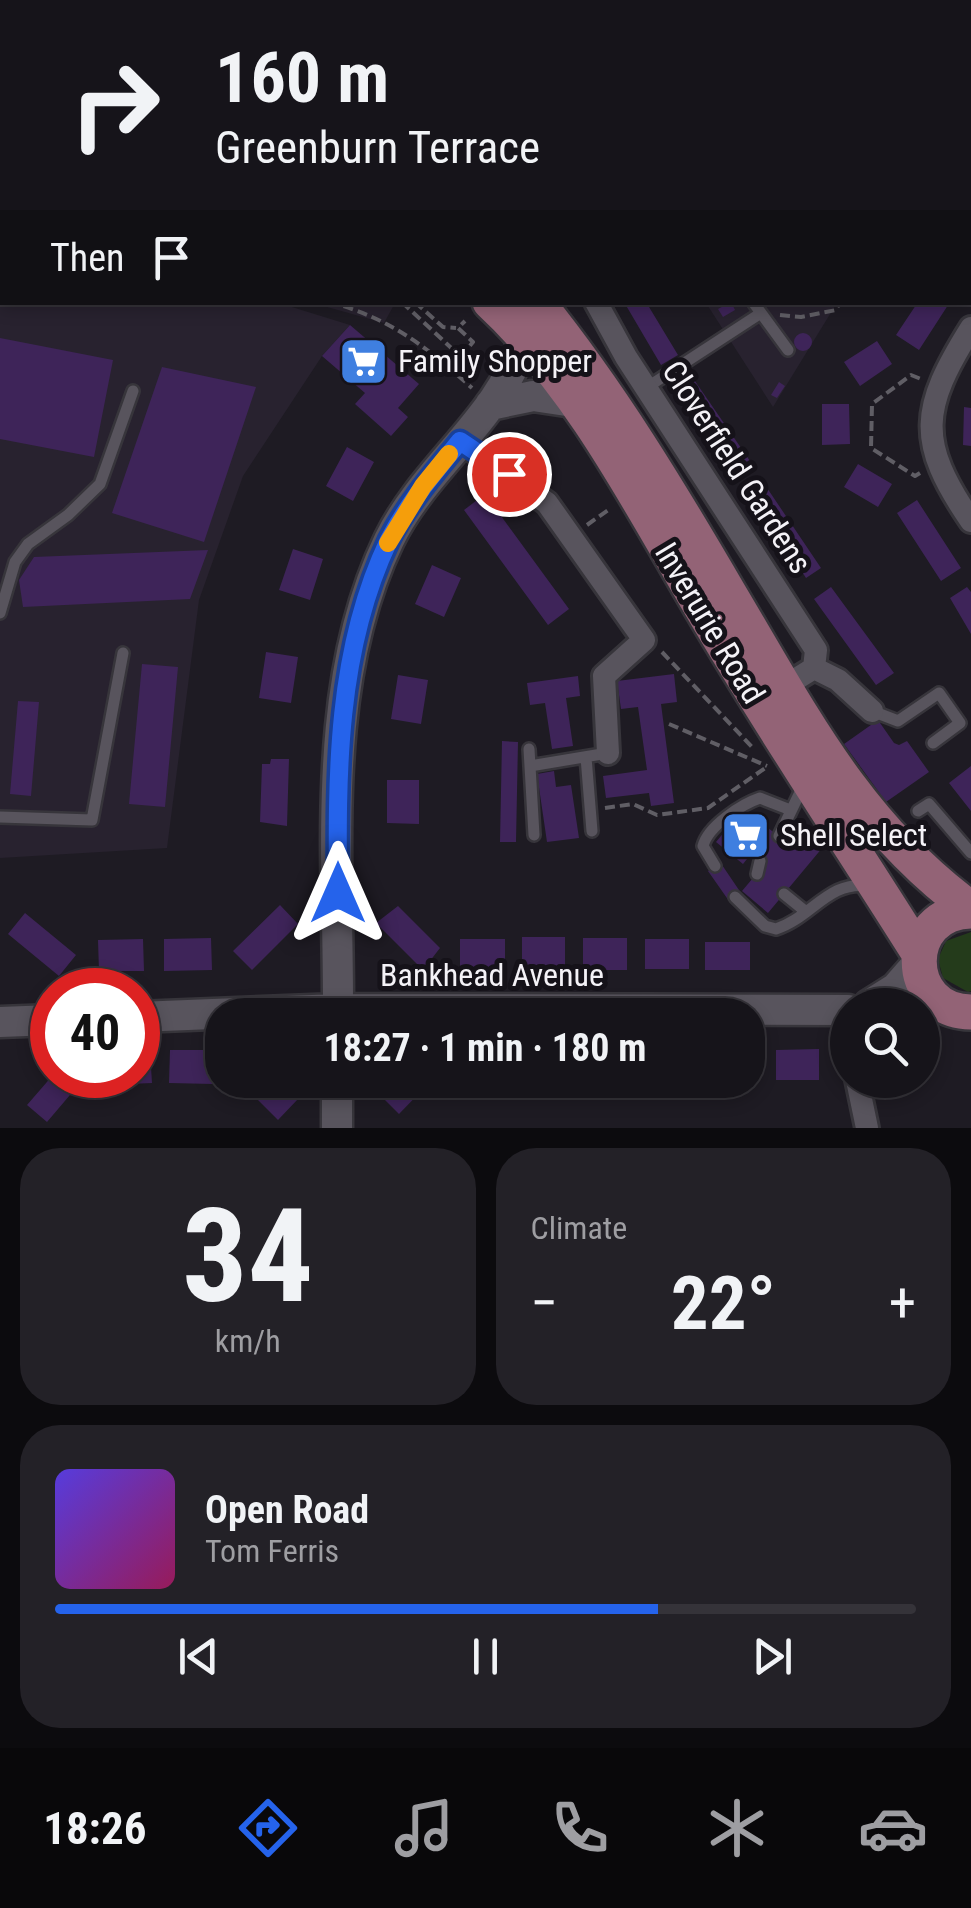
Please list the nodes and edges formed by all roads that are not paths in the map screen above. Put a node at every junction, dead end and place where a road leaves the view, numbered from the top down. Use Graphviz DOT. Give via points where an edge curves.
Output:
graph roads {
  1 [pos="539,305"];
  2 [pos="598,305"];
  3 [pos="757,308"];
  4 [pos="477,312"];
  5 [pos="971,328"];
  6 [pos="524,339"];
  7 [pos="788,350"];
  8 [pos="646,388"];
  9 [pos="132,391"];
  10 [pos="574,402"];
  11 [pos="490,405"];
  12 [pos="460,441"];
  13 [pos="971,521"];
  14 [pos="0,613"];
  15 [pos="123,654"];
  16 [pos="799,677"];
  17 [pos="872,711"];
  18 [pos="933,742"];
  19 [pos="529,749"];
  20 [pos="597,755"];
  21 [pos="530,766"];
  22 [pos="786,782"];
  23 [pos="918,811"];
  24 [pos="0,817"];
  25 [pos="592,830"];
  26 [pos="534,834"];
  27 [pos="779,836"];
  28 [pos="971,853"];
  29 [pos="714,866"];
  30 [pos="865,885"];
  31 [pos="784,894"];
  32 [pos="735,897"];
  33 [pos="971,910"];
  34 [pos="806,911"];
  35 [pos="918,958"];
  36 [pos="896,988"];
  37 [pos="338,998"];
  38 [pos="765,1010"];
  39 [pos="830,1010"];
  40 [pos="947,1010"];
  41 [pos="205,1015"];
  42 [pos="160,1016"];
  43 [pos="30,1021"];
  44 [pos="0,1022"];
  45 [pos="971,1043"];
  46 [pos="337,1098"];
  47 [pos="861,1098"];
  48 [pos="337,1128"];
  49 [pos="867,1128"];
  1 -- 16 [label="main road, Inverurie Road"];
  2 -- 8 [label="street, Cloverfield Gardens"];
  3 -- 7 [label="lane"];
  3 -- 8 [label="lane"];
  4 -- 6 [label="main road, Inverurie Road"];
  5 -- 13 [label="street" via="938,386 931,414 938,465"];
  6 -- 10 [label="main road, Inverurie Road"];
  6 -- 11 [label="street" via="514,374"];
  8 -- 16 [label="street, Cloverfield Gardens" via="816,650"];
  9 -- 14 [label="lane" via="100,484 28,544 15,562"];
  10 -- 11 [label="street" via="534,396"];
  10 -- 22 [label="main road, Inverurie Road"];
  11 -- 12 [label="street"];
  12 -- 20 [label="street" via="534,490 644,640 604,676"];
  12 -- 37 [label="street" via="390,538 349,659 338,830"];
  15 -- 24 [label="lane" via="92,820"];
  16 -- 17 [label="street" via="838,680"];
  16 -- 33 [label="main road, Inverurie Road" via="824,750 888,839"];
  17 -- 18 [label="lane" via="898,722 939,693 960,723"];
  19 -- 21 [label="lane"];
  20 -- 21 [label="lane"];
  20 -- 25 [label="lane"];
  21 -- 26 [label="lane"];
  22 -- 27 [label="lane"];
  22 -- 29 [label="lane" via="708,834 704,846"];
  22 -- 30 [label="main road, Inverurie Road"];
  23 -- 28 [label="lane" via="929,804"];
  30 -- 34 [label="lane"];
  30 -- 35 [label="main road, Inverurie Road"];
  31 -- 34 [label="lane"];
  32 -- 34 [label="lane" via="776,929"];
  33 -- 35 [label="main road" via="934,923"];
  35 -- 36 [label="street"];
  35 -- 40 [label="main road, Inverurie Road" via="926,990"];
  38 -- 39 [label="street, Bankhead Avenue"];
  40 -- 45 [label="main road"];
  41 -- 42 [label="street, Bankhead Avenue"];
  43 -- 44 [label="street"];
  46 -- 48 [label="street"];
  47 -- 49 [label="street"];
}
